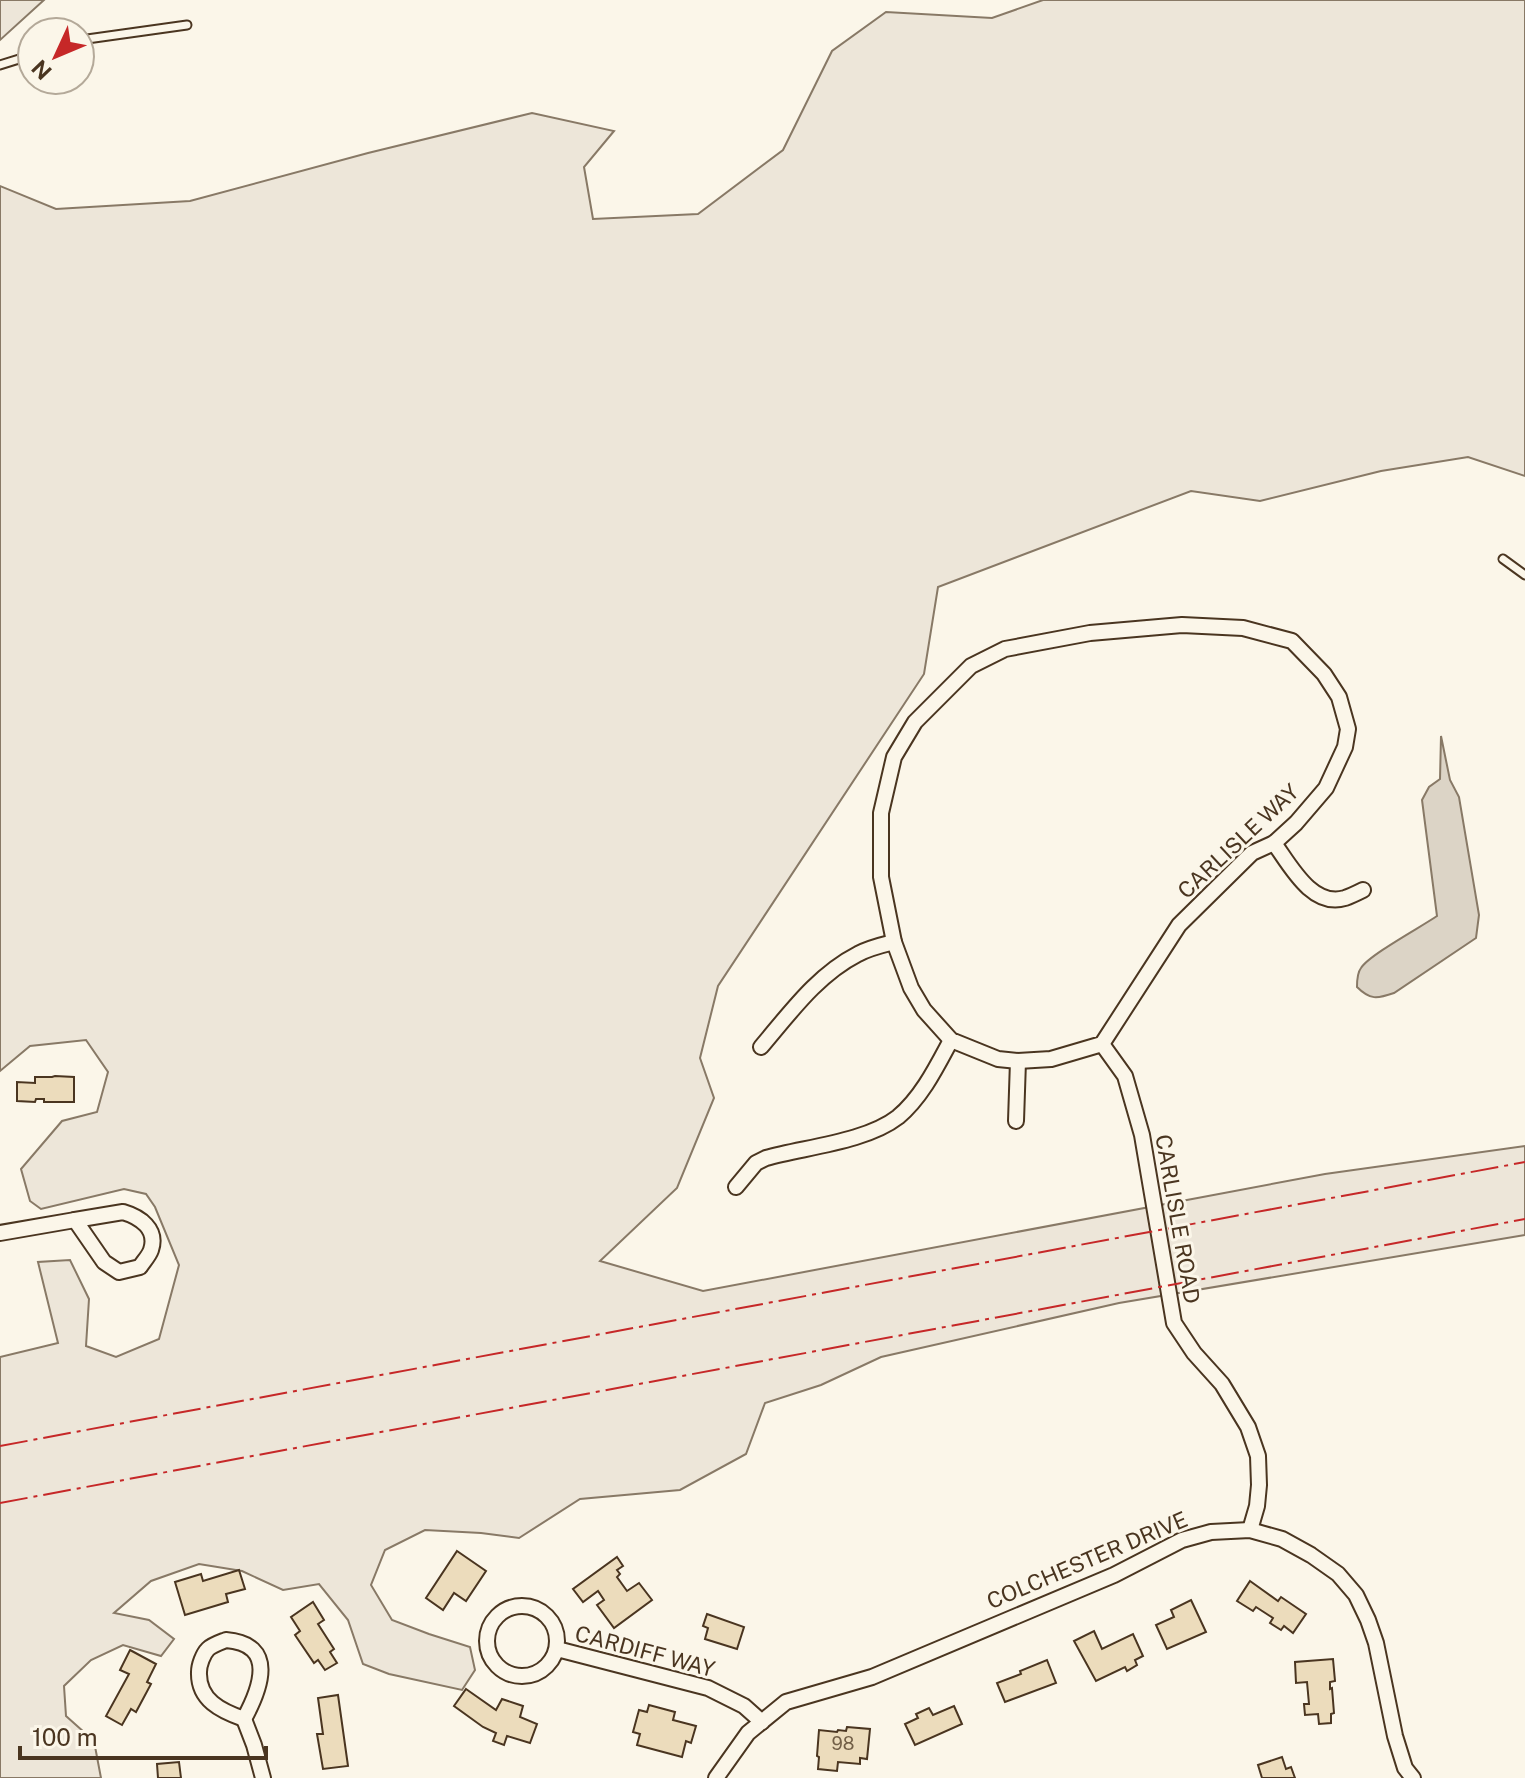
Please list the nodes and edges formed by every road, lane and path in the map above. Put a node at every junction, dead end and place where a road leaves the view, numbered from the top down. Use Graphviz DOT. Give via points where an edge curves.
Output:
graph roads {
  1 [pos="187,25"];
  2 [pos="96,38"];
  3 [pos="1503,559"];
  4 [pos="1525,575"];
  5 [pos="1274,843"];
  6 [pos="1363,890"];
  7 [pos="894,942"];
  8 [pos="951,1040"];
  9 [pos="1102,1044"];
  10 [pos="761,1047"];
  11 [pos="1018,1061"];
  12 [pos="1016,1121"];
  13 [pos="736,1187"];
  14 [pos="75,1220"];
  15 [pos="0,1233"];
  16 [pos="1250,1530"];
  17 [pos="557,1649"];
  18 [pos="244,1719"];
  19 [pos="762,1722"];
  20 [pos="263,1778"];
  21 [pos="716,1778"];
  22 [pos="1413,1778"];
  1 -- 2 [label="lane"];
  3 -- 4 [label="lane"];
  5 -- 6 [label="street" via="1318,895 1344,899"];
  5 -- 7 [label="street, CARLISLE WAY" via="1326,788 1348,729 1339,697 1292,641 1243,628 1182,625 1090,633 1005,649 971,666 915,722 894,757 881,813 881,877"];
  5 -- 9 [label="street, CARLISLE WAY" via="1252,853 1179,925"];
  7 -- 8 [label="street, CARLISLE WAY" via="911,988"];
  7 -- 10 [label="street" via="859,953 828,973"];
  8 -- 11 [label="street, CARLISLE WAY" via="998,1059"];
  8 -- 13 [label="street" via="926,1084 893,1120 861,1135 766,1158"];
  9 -- 11 [label="street, CARLISLE WAY" via="1051,1059"];
  9 -- 16 [label="street, CARLISLE ROAD" via="1125,1076 1142,1135 1174,1323 1222,1384 1248,1427 1258,1456 1258,1495"];
  11 -- 12 [label="street"];
  14 -- 14 [label="street" via="104,1262 119,1272 140,1267 152,1249 151,1231 140,1217 123,1212"];
  14 -- 15 [label="street"];
  16 -- 19 [label="street, COLCHESTER DRIVE" via="1182,1540 1114,1575 872,1677 786,1702"];
  16 -- 22 [label="street, COLCHESTER DRIVE" via="1311,1555 1356,1595 1376,1643 1395,1736"];
  17 -- 17 [label="street" via="549,1618 530,1607 508,1609 488,1634 498,1666 520,1676 543,1669"];
  17 -- 19 [label="street, CARDIFF WAY" via="708,1688"];
  18 -- 18 [label="street" via="255,1700 261,1666 255,1651 242,1641 226,1640 208,1648 199,1666 199,1683 216,1707"];
  18 -- 20 [label="street"];
  19 -- 21 [label="street, COLCHESTER DRIVE"];
}
